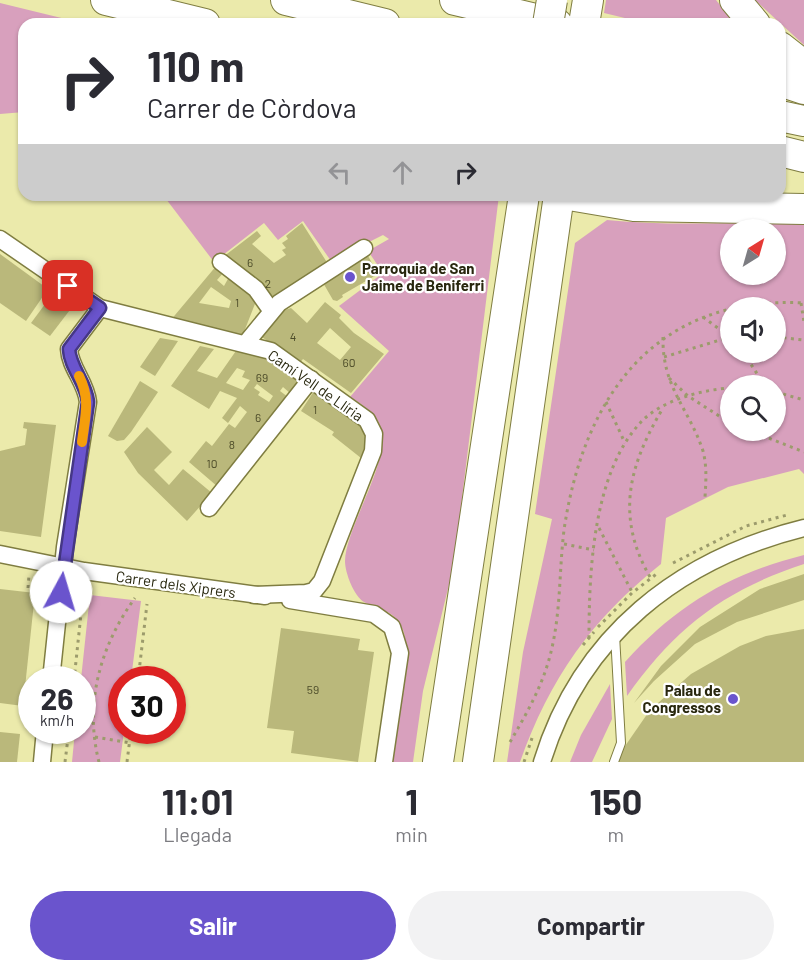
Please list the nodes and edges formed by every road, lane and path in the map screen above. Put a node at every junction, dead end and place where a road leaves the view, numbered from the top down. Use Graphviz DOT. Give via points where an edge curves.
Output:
graph roads {
  1 [pos="106,0"];
  2 [pos="286,0"];
  3 [pos="382,0"];
  4 [pos="455,0"];
  5 [pos="552,0"];
  6 [pos="588,0"];
  7 [pos="735,0"];
  8 [pos="180,18"];
  9 [pos="362,18"];
  10 [pos="386,18"];
  11 [pos="532,18"];
  12 [pos="549,18"];
  13 [pos="585,18"];
  14 [pos="750,18"];
  15 [pos="786,52"];
  16 [pos="804,66"];
  17 [pos="786,83"];
  18 [pos="804,89"];
  19 [pos="786,118"];
  20 [pos="804,122"];
  21 [pos="786,153"];
  22 [pos="804,157"];
  23 [pos="523,201"];
  24 [pos="558,201"];
  25 [pos="604,201"];
  26 [pos="804,209"];
  27 [pos="0,239"];
  28 [pos="364,248"];
  29 [pos="221,262"];
  30 [pos="803,303"];
  31 [pos="272,306"];
  32 [pos="100,308"];
  33 [pos="703,317"];
  34 [pos="804,322"];
  35 [pos="720,330"];
  36 [pos="663,338"];
  37 [pos="786,338"];
  38 [pos="804,340"];
  39 [pos="720,341"];
  40 [pos="246,343"];
  41 [pos="664,357"];
  42 [pos="668,377"];
  43 [pos="311,379"];
  44 [pos="720,390"];
  45 [pos="786,395"];
  46 [pos="688,396"];
  47 [pos="677,400"];
  48 [pos="804,400"];
  49 [pos="606,402"];
  50 [pos="664,407"];
  51 [pos="720,417"];
  52 [pos="776,441"];
  53 [pos="625,443"];
  54 [pos="804,452"];
  55 [pos="705,497"];
  56 [pos="209,508"];
  57 [pos="598,527"];
  58 [pos="804,528"];
  59 [pos="563,544"];
  60 [pos="594,550"];
  61 [pos="0,554"];
  62 [pos="0,564"];
  63 [pos="63,566"];
  64 [pos="30,568"];
  65 [pos="650,577"];
  66 [pos="28,588"];
  67 [pos="315,590"];
  68 [pos="632,593"];
  69 [pos="83,595"];
  70 [pos="254,595"];
  71 [pos="135,598"];
  72 [pos="147,604"];
  73 [pos="615,633"];
  74 [pos="589,638"];
  75 [pos="52,666"];
  76 [pos="75,666"];
  77 [pos="140,666"];
  78 [pos="96,681"];
  79 [pos="510,742"];
  80 [pos="96,743"];
  81 [pos="44,744"];
  82 [pos="67,744"];
  83 [pos="130,744"];
  84 [pos="42,762"];
  85 [pos="65,762"];
  86 [pos="99,762"];
  87 [pos="128,762"];
  88 [pos="384,762"];
  89 [pos="438,762"];
  90 [pos="478,762"];
  91 [pos="543,762"];
  92 [pos="614,762"];
  1 -- 8 [label="highway"];
  2 -- 9 [label="highway"];
  3 -- 10 [label="highway"];
  4 -- 11 [label="highway"];
  5 -- 12 [label="highway, bridge"];
  6 -- 13 [label="highway"];
  7 -- 14 [label="highway"];
  15 -- 16 [label="highway"];
  17 -- 18 [label="highway"];
  19 -- 20 [label="highway"];
  21 -- 22 [label="highway"];
  23 -- 89 [label="highway"];
  24 -- 90 [label="highway"];
  25 -- 26 [label="highway" via="634,206"];
  27 -- 32 [label="street, Camí Vell de Llíria"];
  28 -- 31 [label="street"];
  29 -- 31 [label="street"];
  30 -- 33 [label="path" via="739,306"];
  30 -- 34 [label="path"];
  31 -- 40 [label="street"];
  32 -- 40 [label="street, Camí Vell de Llíria"];
  32 -- 63 [label="street" via="69,349 69,358 88,402"];
  33 -- 35 [label="path"];
  33 -- 36 [label="path"];
  36 -- 41 [label="path"];
  36 -- 49 [label="path"];
  37 -- 38 [label="path"];
  39 -- 41 [label="path"];
  40 -- 43 [label="street, Camí Vell de Llíria" via="276,354"];
  41 -- 42 [label="path"];
  42 -- 46 [label="path"];
  42 -- 47 [label="path"];
  43 -- 56 [label="street"];
  43 -- 67 [label="street, Camí Vell de Llíria" via="367,420 375,443 322,581"];
  44 -- 46 [label="path"];
  45 -- 48 [label="path"];
  46 -- 47 [label="path"];
  46 -- 51 [label="path"];
  47 -- 50 [label="path"];
  47 -- 55 [label="path" via="702,450"];
  49 -- 53 [label="path"];
  49 -- 59 [label="path" via="579,462"];
  50 -- 53 [label="path" via="642,421"];
  50 -- 65 [label="path" via="636,460 629,498 638,551"];
  52 -- 54 [label="path"];
  53 -- 57 [label="path" via="608,482"];
  57 -- 60 [label="path"];
  57 -- 68 [label="path"];
  58 -- 73 [label="street" via="741,546 708,562 661,591"];
  59 -- 60 [label="path"];
  59 -- 79 [label="path" via="561,593 551,653 533,703"];
  60 -- 74 [label="path"];
  61 -- 63 [label="street, Carrer dels Xiprers"];
  62 -- 64 [label="street, Carrer dels Xiprers"];
  63 -- 64 [label="street, Carrer dels Xiprers"];
  63 -- 70 [label="street, Carrer dels Xiprers"];
  63 -- 75 [label="street"];
  64 -- 66 [label="path"];
  67 -- 70 [label="street, Carrer dels Xiprers"];
  69 -- 76 [label="path"];
  70 -- 88 [label="street, Carrer dels Xiprers" via="374,614 392,627 400,652"];
  71 -- 78 [label="path" via="120,620"];
  72 -- 77 [label="path"];
  73 -- 91 [label="street" via="562,711"];
  73 -- 92 [label="lane" via="621,743"];
  80 -- 86 [label="path"];
  81 -- 84 [label="street"];
  82 -- 85 [label="path"];
  83 -- 87 [label="path"];
}
